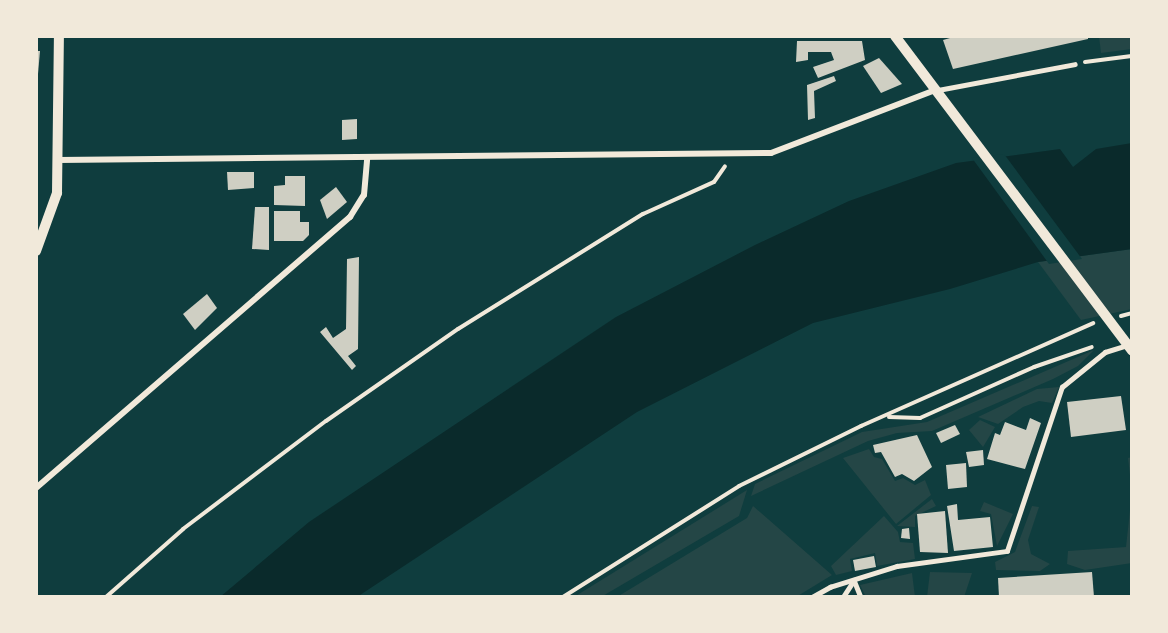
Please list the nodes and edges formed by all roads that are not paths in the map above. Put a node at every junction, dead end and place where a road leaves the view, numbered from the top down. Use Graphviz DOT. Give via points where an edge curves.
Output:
graph roads {
  1 [pos="59,36"];
  2 [pos="895,36"];
  3 [pos="1075,64"];
  4 [pos="935,90"];
  5 [pos="367,158"];
  6 [pos="58,160"];
  7 [pos="36,251"];
  8 [pos="1128,348"];
  9 [pos="36,488"];
  10 [pos="854,580"];
  11 [pos="812,597"];
  12 [pos="843,597"];
  13 [pos="861,597"];
  1 -- 6 [label="street"];
  2 -- 4 [label="street"];
  3 -- 4 [label="lane"];
  4 -- 5 [label="street" via="771,153"];
  4 -- 8 [label="street"];
  5 -- 6 [label="street"];
  5 -- 9 [label="street" via="364,195 350,217"];
  6 -- 7 [label="street" via="55,207"];
  8 -- 10 [label="lane" via="1105,352 1062,387 1007,551 897,566"];
  10 -- 11 [label="lane"];
  10 -- 12 [label="lane"];
  10 -- 13 [label="lane"];
}
